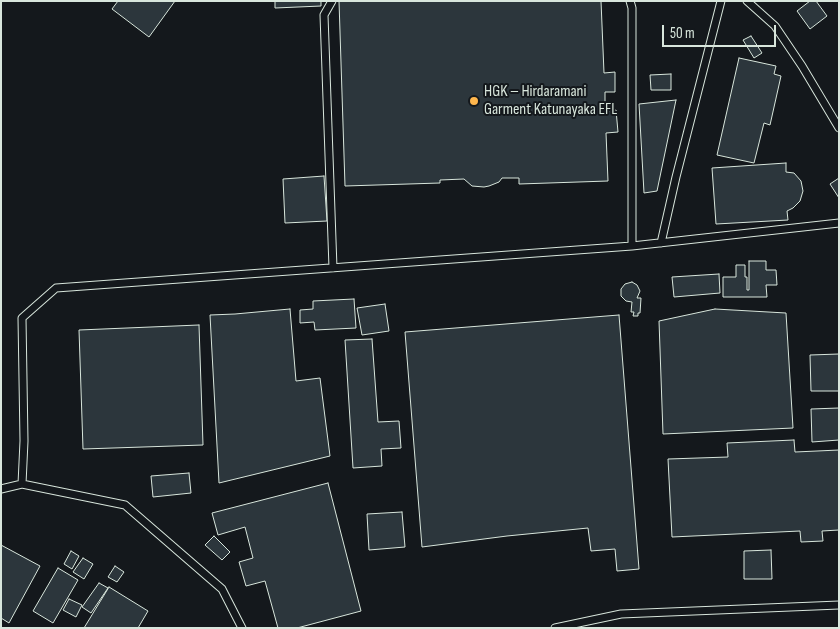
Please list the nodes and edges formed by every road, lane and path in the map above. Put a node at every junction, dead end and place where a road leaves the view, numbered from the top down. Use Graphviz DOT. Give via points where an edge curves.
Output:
graph roads {
  1 [pos="332,1"];
  2 [pos="630,1"];
  3 [pos="721,1"];
  4 [pos="747,1"];
  5 [pos="839,128"];
  6 [pos="839,223"];
  7 [pos="661,243"];
  8 [pos="632,246"];
  9 [pos="333,268"];
  10 [pos="22,484"];
  11 [pos="1,489"];
  12 [pos="839,605"];
  13 [pos="242,628"];
  14 [pos="555,628"];
  1 -- 9 [label="lane" via="324,15"];
  2 -- 8 [label="lane"];
  3 -- 7 [label="lane"];
  4 -- 5 [label="lane" via="775,26"];
  6 -- 7 [label="lane"];
  7 -- 8 [label="lane"];
  8 -- 9 [label="lane"];
  9 -- 10 [label="lane" via="56,288 22,318"];
  10 -- 11 [label="lane"];
  10 -- 13 [label="lane" via="125,505 222,589"];
  12 -- 14 [label="lane" via="621,614"];
}
